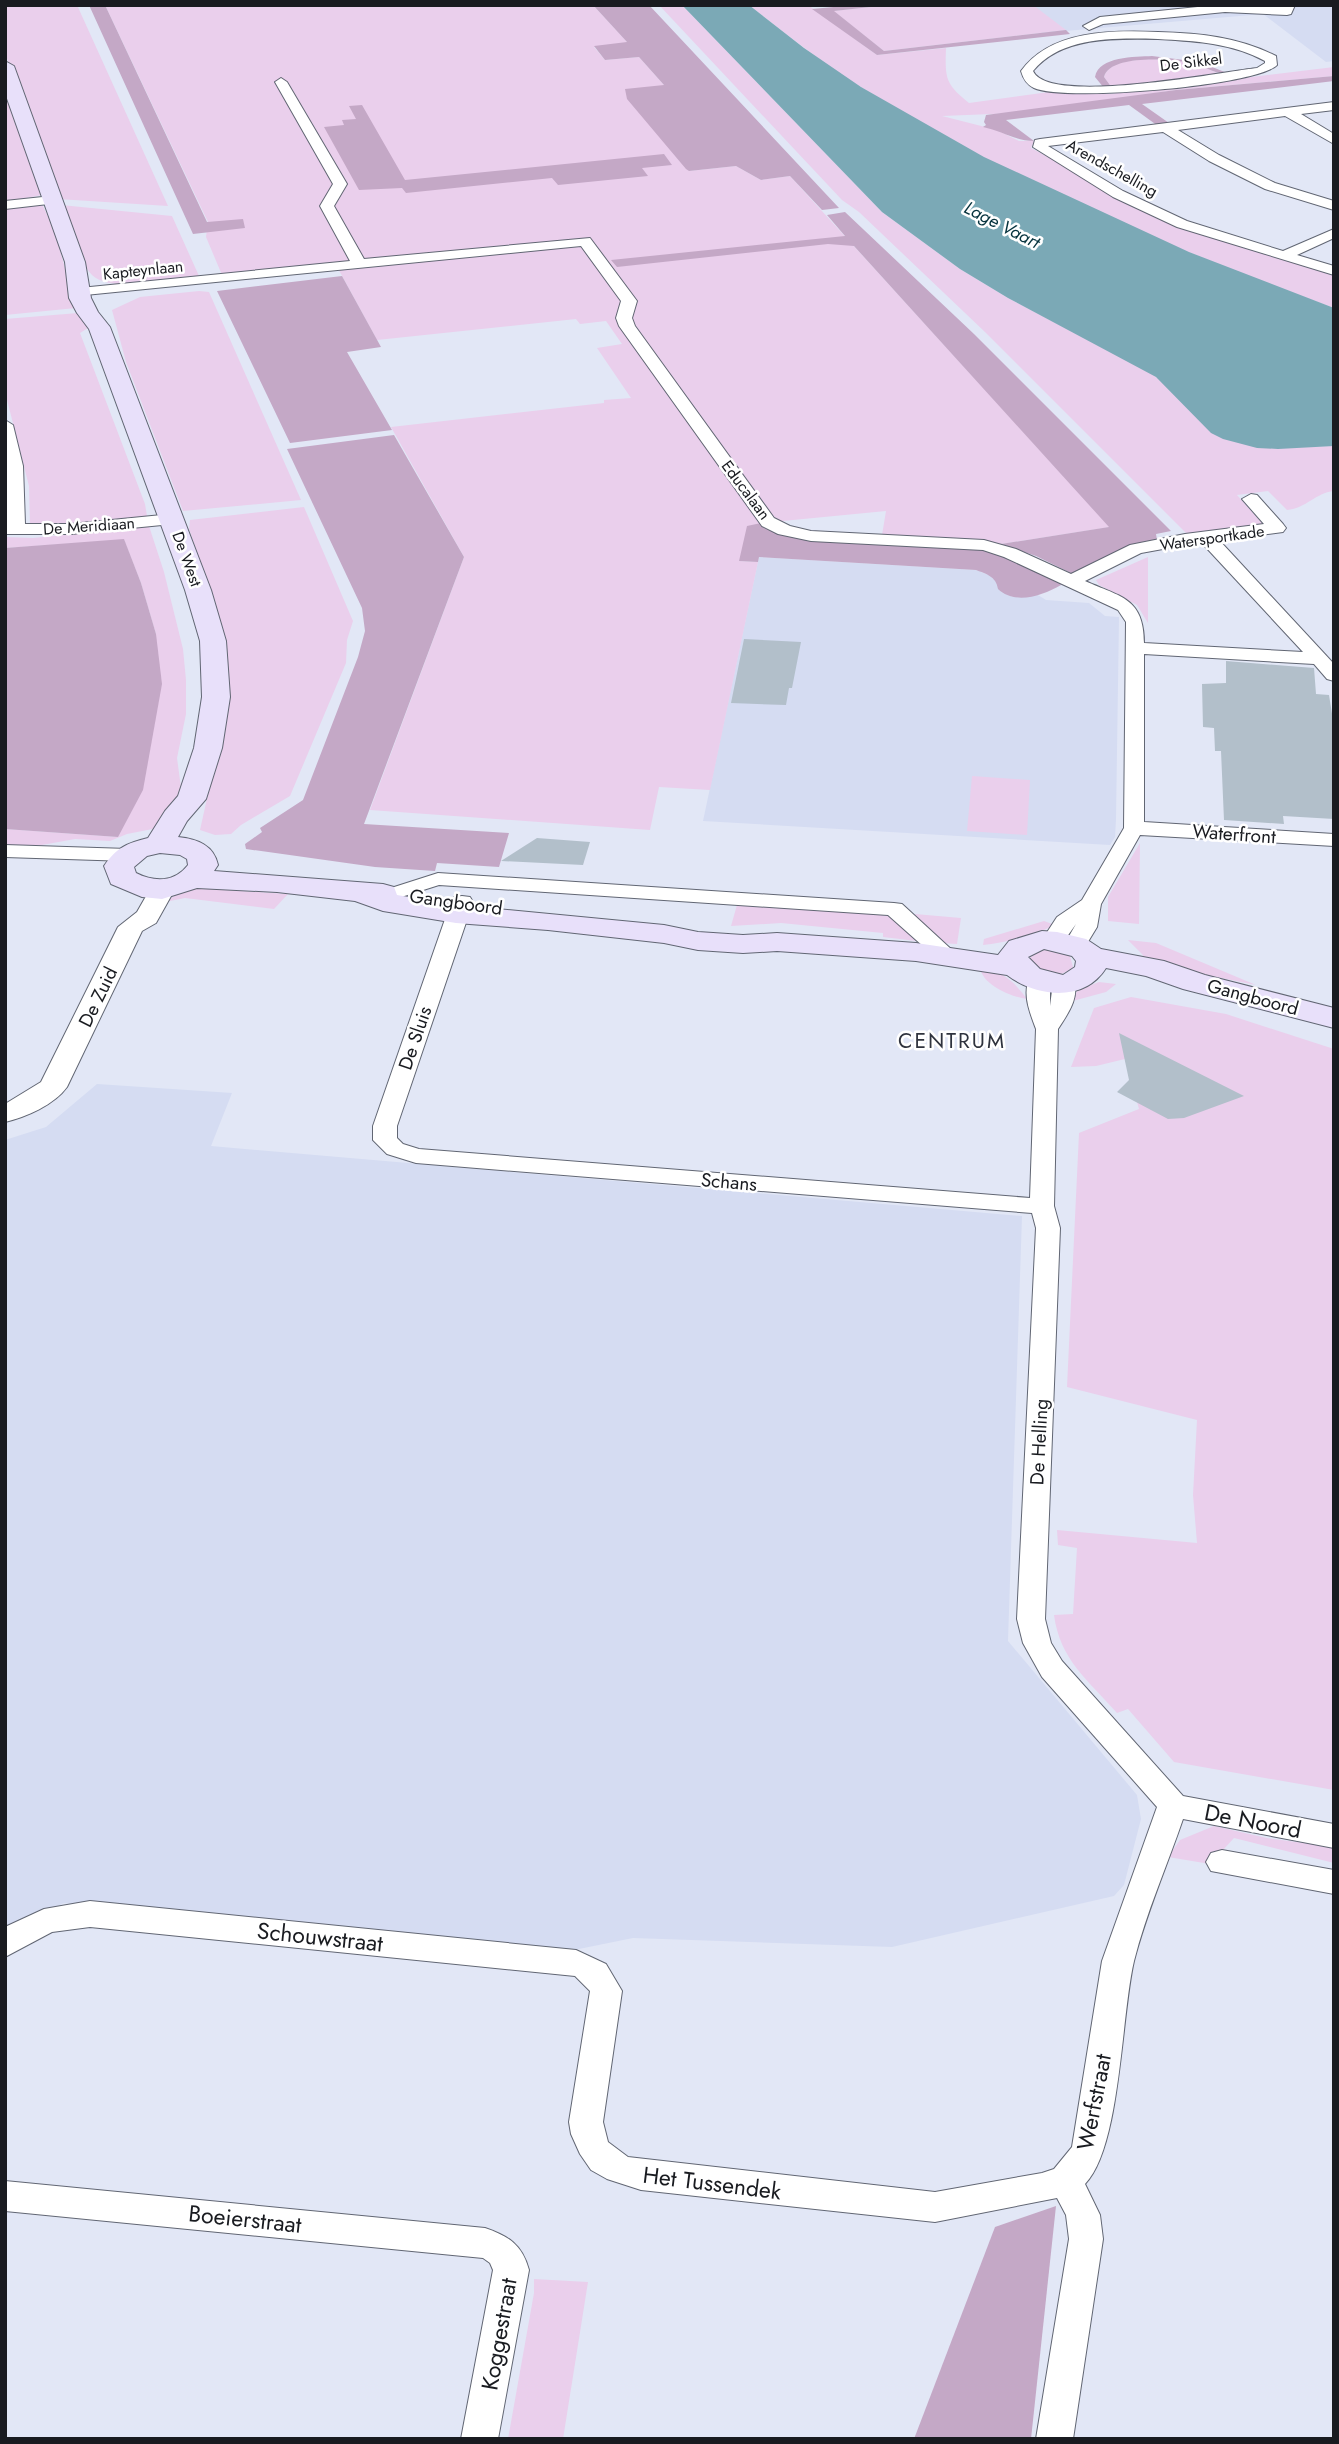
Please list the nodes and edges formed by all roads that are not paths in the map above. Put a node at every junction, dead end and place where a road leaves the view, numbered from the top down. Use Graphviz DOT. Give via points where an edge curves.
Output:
graph roads {
  1 [pos="1289,5"];
  2 [pos="1101,37"];
  3 [pos="5,66"];
  4 [pos="281,82"];
  5 [pos="1334,106"];
  6 [pos="1288,112"];
  7 [pos="1165,127"];
  8 [pos="1334,140"];
  9 [pos="52,200"];
  10 [pos="5,205"];
  11 [pos="1334,206"];
  12 [pos="1334,233"];
  13 [pos="1283,256"];
  14 [pos="359,264"];
  15 [pos="1334,271"];
  16 [pos="209,281"];
  17 [pos="87,293"];
  18 [pos="5,425"];
  19 [pos="1251,499"];
  20 [pos="172,519"];
  21 [pos="10,529"];
  22 [pos="1207,538"];
  23 [pos="1073,580"];
  24 [pos="1135,648"];
  25 [pos="1319,660"];
  26 [pos="1334,675"];
  27 [pos="1134,828"];
  28 [pos="1334,840"];
  29 [pos="15,851"];
  30 [pos="186,859"];
  31 [pos="136,874"];
  32 [pos="361,893"];
  33 [pos="395,893"];
  34 [pos="459,908"];
  35 [pos="928,951"];
  36 [pos="1055,962"];
  37 [pos="1327,1018"];
  38 [pos="64,1067"];
  39 [pos="5,1101"];
  40 [pos="5,1114"];
  41 [pos="416,1156"];
  42 [pos="1042,1206"];
  43 [pos="1173,1805"];
  44 [pos="1334,1836"];
  45 [pos="1222,1862"];
  46 [pos="1334,1882"];
  47 [pos="5,1944"];
  48 [pos="551,1959"];
  49 [pos="1066,2180"];
  50 [pos="5,2196"];
  51 [pos="485,2242"];
  52 [pos="479,2439"];
  53 [pos="1054,2439"];
  1 -- 2 [label="street" via="1287,11 1226,8 1091,23 1088,27"];
  2 -- 2 [label="street, De Sikkel" via="1066,45 1033,60 1027,71 1031,81 1059,90 1110,89 1260,71 1272,60 1262,53 1205,39"];
  3 -- 9 [label="main road, De West"];
  4 -- 14 [label="street" via="340,184 327,205"];
  5 -- 6 [label="street, Arendschelling"];
  6 -- 7 [label="street, Arendschelling"];
  6 -- 8 [label="street"];
  7 -- 11 [label="street" via="1213,158 1270,186"];
  7 -- 13 [label="street, Arendschelling" via="1040,143 1040,147 1182,224"];
  9 -- 10 [label="street"];
  9 -- 17 [label="main road, De West" via="75,262 75,279"];
  12 -- 13 [label="street"];
  13 -- 15 [label="street, Arendschelling"];
  14 -- 16 [label="street, Educalaan"];
  14 -- 23 [label="street, Educalaan" via="585,241 629,300 624,318 627,326 768,522 811,536 984,545"];
  16 -- 17 [label="street, Kapteynlaan"];
  17 -- 20 [label="main road, De West" via="88,317 99,327"];
  18 -- 21 [label="street" via="15,466"];
  19 -- 22 [label="street, Watersportkade" via="1277,528"];
  20 -- 21 [label="street, De Meridiaan" via="71,529"];
  20 -- 30 [label="main road, De West" via="213,640 216,697 208,748 192,799 194,818"];
  22 -- 23 [label="street, Watersportkade" via="1136,549"];
  22 -- 25 [label="street"];
  23 -- 24 [label="street, Educalaan" via="1125,606 1135,622"];
  24 -- 25 [label="street"];
  24 -- 27 [label="street, Educalaan"];
  25 -- 26 [label="street"];
  27 -- 28 [label="street, Waterfront"];
  27 -- 36 [label="street, Educalaan" via="1090,904 1086,927"];
  29 -- 31 [label="street"];
  30 -- 31 [label="main road"];
  30 -- 31 [label="main road"];
  30 -- 32 [label="main road, Gangboord" via="277,883"];
  31 -- 38 [label="street, De Zuid" via="147,917 131,927"];
  32 -- 33 [label="main road, Gangboord"];
  32 -- 34 [label="main road, Gangboord" via="383,902"];
  33 -- 34 [label="main road, Gangboord"];
  33 -- 35 [label="street" via="438,879 894,909"];
  34 -- 35 [label="main road, Gangboord" via="698,941"];
  34 -- 41 [label="street, De Sluis" via="383,1135 395,1149"];
  35 -- 36 [label="main road, Gangboord" via="953,959"];
  36 -- 37 [label="main road, Gangboord" via="1194,982"];
  36 -- 42 [label="street, De Helling" via="1062,1004 1047,1029"];
  38 -- 39 [label="street, De Zuid"];
  38 -- 40 [label="street, De Zuid" via="43,1095"];
  41 -- 42 [label="street, Schans"];
  42 -- 43 [label="street, De Helling" via="1048,1228 1031,1619 1037,1643 1052,1669"];
  43 -- 44 [label="street, De Noord"];
  43 -- 49 [label="street, Werfstraat" via="1118,1961 1090,2148"];
  45 -- 46 [label="street"];
  47 -- 48 [label="street, Schouwstraat" via="51,1917 90,1914"];
  48 -- 49 [label="street, Het Tussendek" via="587,1966 603,1982 606,1992 586,2122 596,2153 620,2171 936,2207"];
  49 -- 53 [label="street" via="1083,2215 1086,2239"];
  50 -- 51 [label="street, Boeierstraat"];
  51 -- 52 [label="street, Koggestraat" via="509,2258 511,2270"];
}
